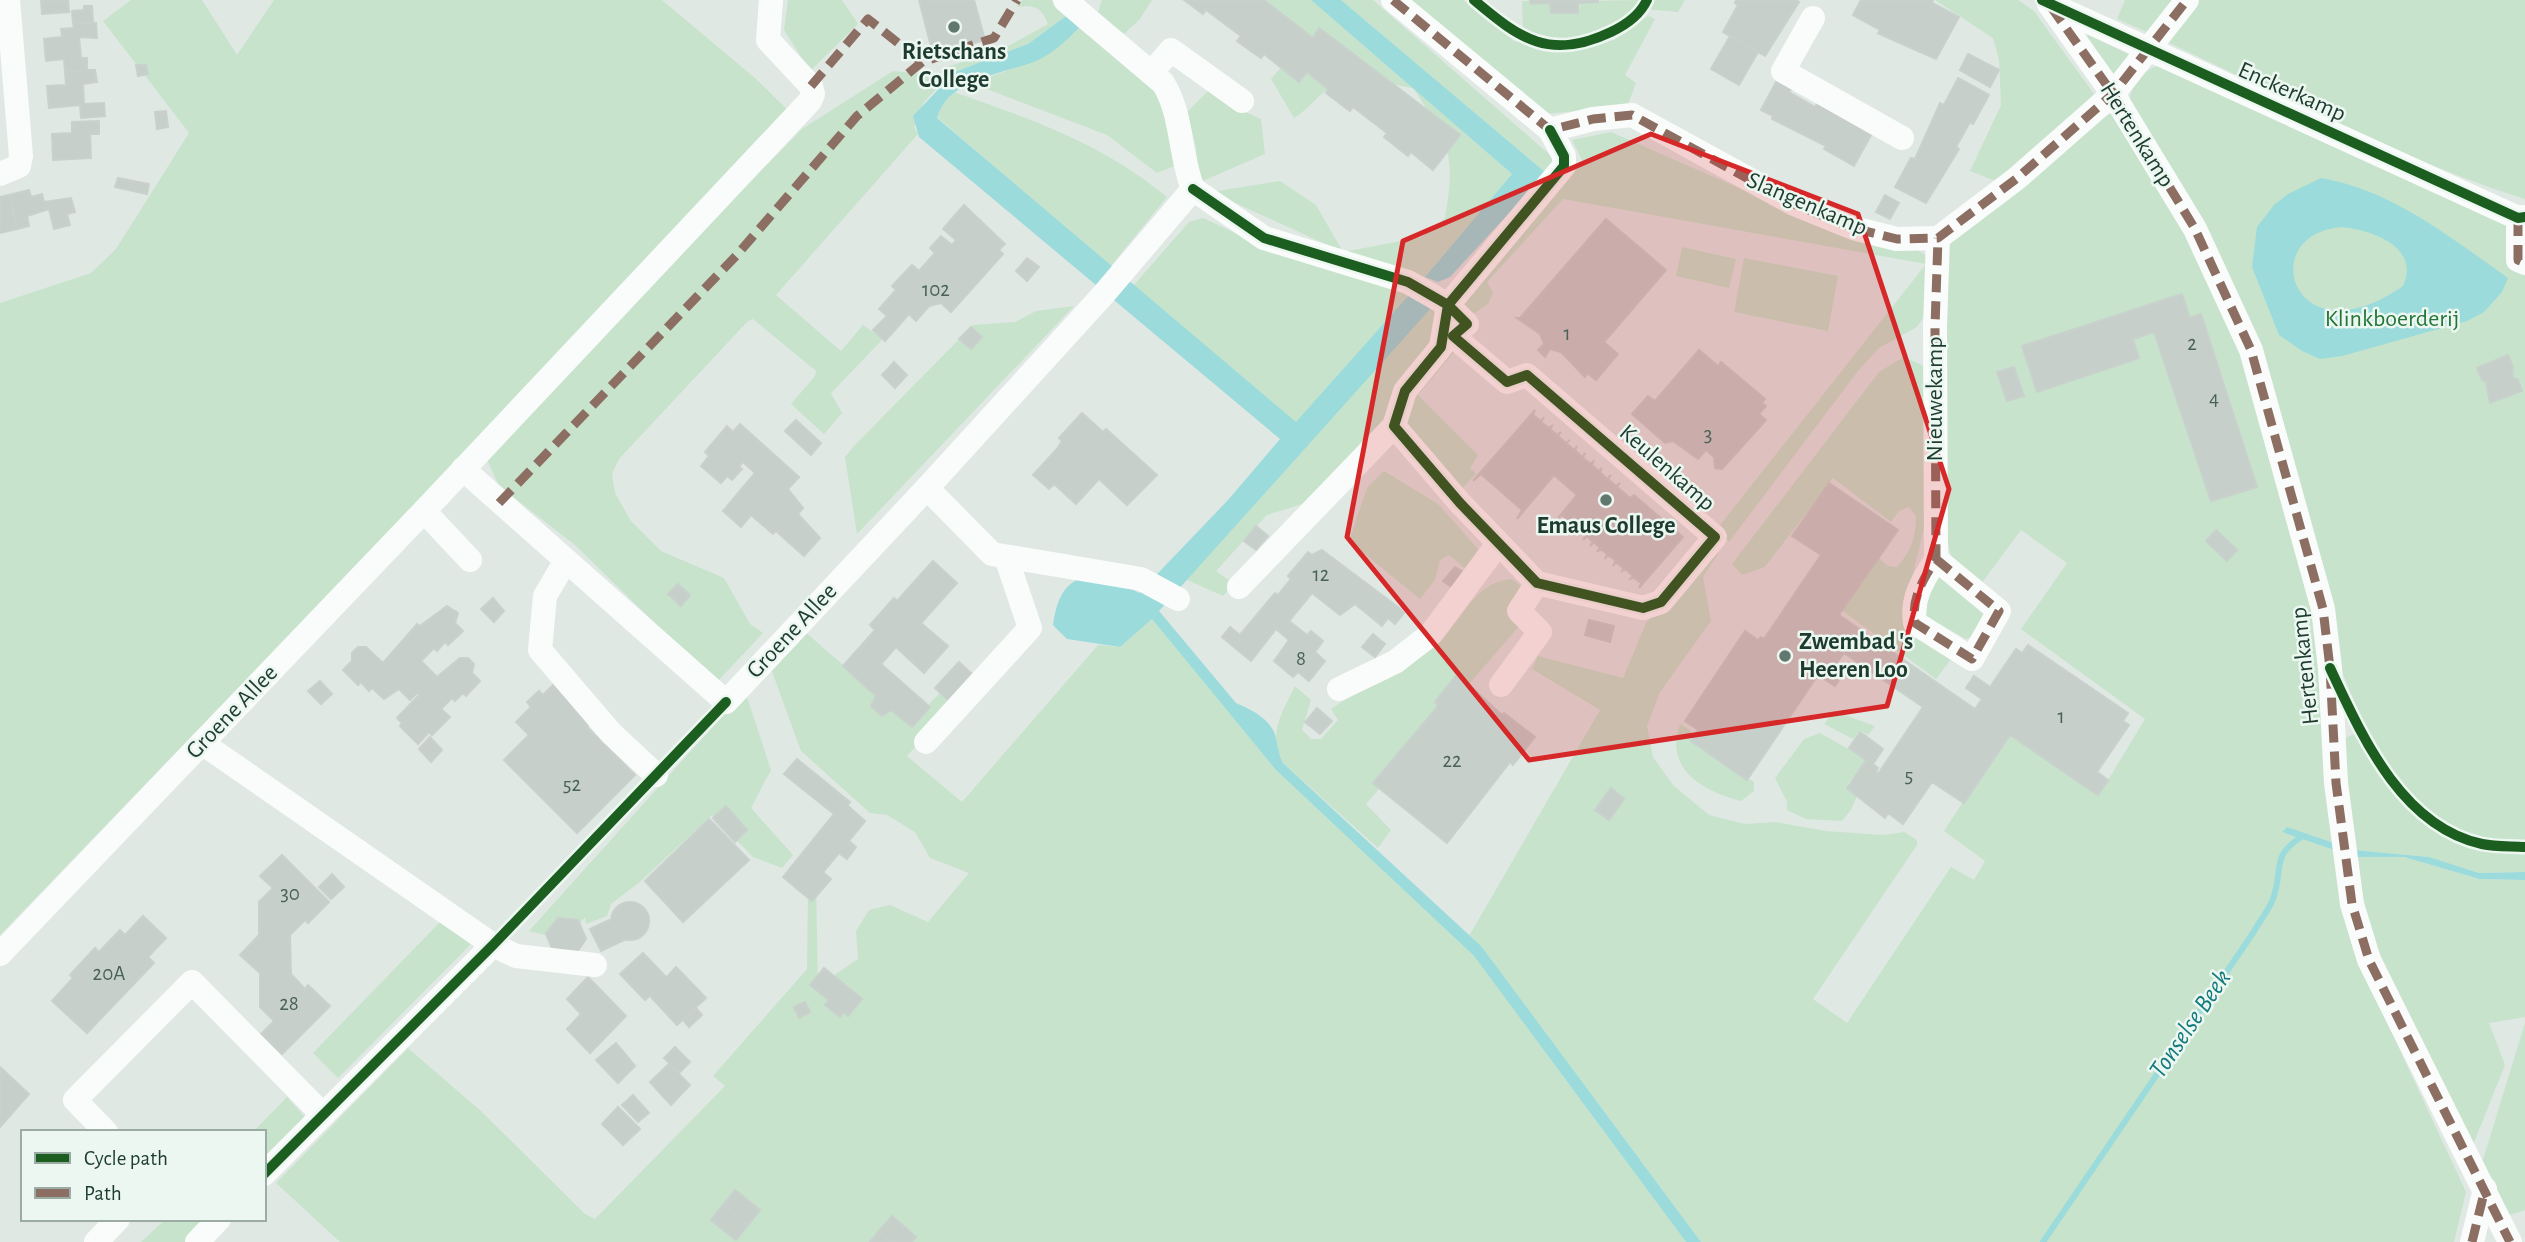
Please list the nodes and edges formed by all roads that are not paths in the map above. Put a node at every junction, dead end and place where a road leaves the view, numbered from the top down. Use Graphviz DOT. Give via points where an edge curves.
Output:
graph roads {
  1 [pos="8,0"];
  2 [pos="771,0"];
  3 [pos="1393,0"];
  4 [pos="2187,0"];
  5 [pos="1068,2"];
  6 [pos="2045,2"];
  7 [pos="1813,18"];
  8 [pos="2147,49"];
  9 [pos="1151,73"];
  10 [pos="2113,94"];
  11 [pos="1242,101"];
  12 [pos="1550,131"];
  13 [pos="1902,138"];
  14 [pos="0,174"];
  15 [pos="1194,189"];
  16 [pos="2521,217"];
  17 [pos="1938,238"];
  18 [pos="2525,263"];
  19 [pos="1448,305"];
  20 [pos="1394,426"];
  21 [pos="463,469"];
  22 [pos="927,488"];
  23 [pos="424,511"];
  24 [pos="1498,544"];
  25 [pos="1006,557"];
  26 [pos="1936,559"];
  27 [pos="470,560"];
  28 [pos="565,562"];
  29 [pos="1537,583"];
  30 [pos="1239,587"];
  31 [pos="1178,599"];
  32 [pos="1501,685"];
  33 [pos="1339,689"];
  34 [pos="926,742"];
  35 [pos="202,743"];
  36 [pos="656,775"];
  37 [pos="493,946"];
  38 [pos="0,954"];
  39 [pos="595,965"];
  40 [pos="323,1115"];
  41 [pos="104,1130"];
  42 [pos="266,1172"];
  43 [pos="2485,1189"];
  44 [pos="116,1221"];
  45 [pos="96,1242"];
  46 [pos="2472,1242"];
  47 [pos="2510,1242"];
  1 -- 14 [label="street" via="21,156 19,166"];
  2 -- 21 [label="street, Groene Allee" via="768,40 811,86 810,101"];
  3 -- 12 [label="street"];
  4 -- 8 [label="street"];
  5 -- 9 [label="street"];
  6 -- 8 [label="street, Enckerkamp"];
  6 -- 10 [label="street, Hertenkamp"];
  7 -- 13 [label="street" via="1783,71"];
  8 -- 10 [label="street"];
  8 -- 16 [label="street, Enckerkamp"];
  9 -- 11 [label="street" via="1171,50"];
  9 -- 15 [label="street" via="1173,99"];
  10 -- 17 [label="street" via="2016,179"];
  10 -- 43 [label="street, Hertenkamp" via="2195,229 2251,349 2323,609 2336,783 2352,904 2369,960"];
  12 -- 17 [label="street, Slangenkamp" via="1593,119 1632,115 1794,204 1853,228 1897,239"];
  12 -- 19 [label="street" via="1564,156 1564,166"];
  15 -- 19 [label="street" via="1264,238 1408,282"];
  15 -- 22 [label="street, Groene Allee"];
  16 -- 18 [label="street, Enckerkamp" via="2518,260"];
  17 -- 26 [label="street, Nieuwekamp"];
  19 -- 20 [label="street" via="1440,347 1405,391"];
  19 -- 29 [label="street, Keulenkamp" via="1467,324 1452,336 1507,382 1527,375 1715,537 1661,603 1643,608"];
  20 -- 24 [label="street"];
  20 -- 30 [label="street"];
  21 -- 23 [label="street, Groene Allee"];
  21 -- 28 [label="street, Groene Allee"];
  22 -- 25 [label="street" via="992,554"];
  22 -- 28 [label="street, Groene Allee" via="726,702"];
  23 -- 27 [label="street"];
  23 -- 35 [label="street, Groene Allee"];
  24 -- 29 [label="street"];
  24 -- 33 [label="street" via="1431,634 1395,662"];
  25 -- 31 [label="street" via="1141,579"];
  25 -- 34 [label="street" via="1030,628"];
  28 -- 36 [label="street" via="545,596 540,650 611,733"];
  29 -- 32 [label="street" via="1519,611 1540,632"];
  35 -- 37 [label="street"];
  35 -- 38 [label="street, Groene Allee"];
  37 -- 39 [label="street" via="516,956"];
  37 -- 40 [label="street"];
  40 -- 41 [label="street" via="192,982 75,1100"];
  40 -- 42 [label="street"];
  43 -- 46 [label="street"];
  43 -- 47 [label="street, Hertenkamp"];
  44 -- 45 [label="street"];
}
